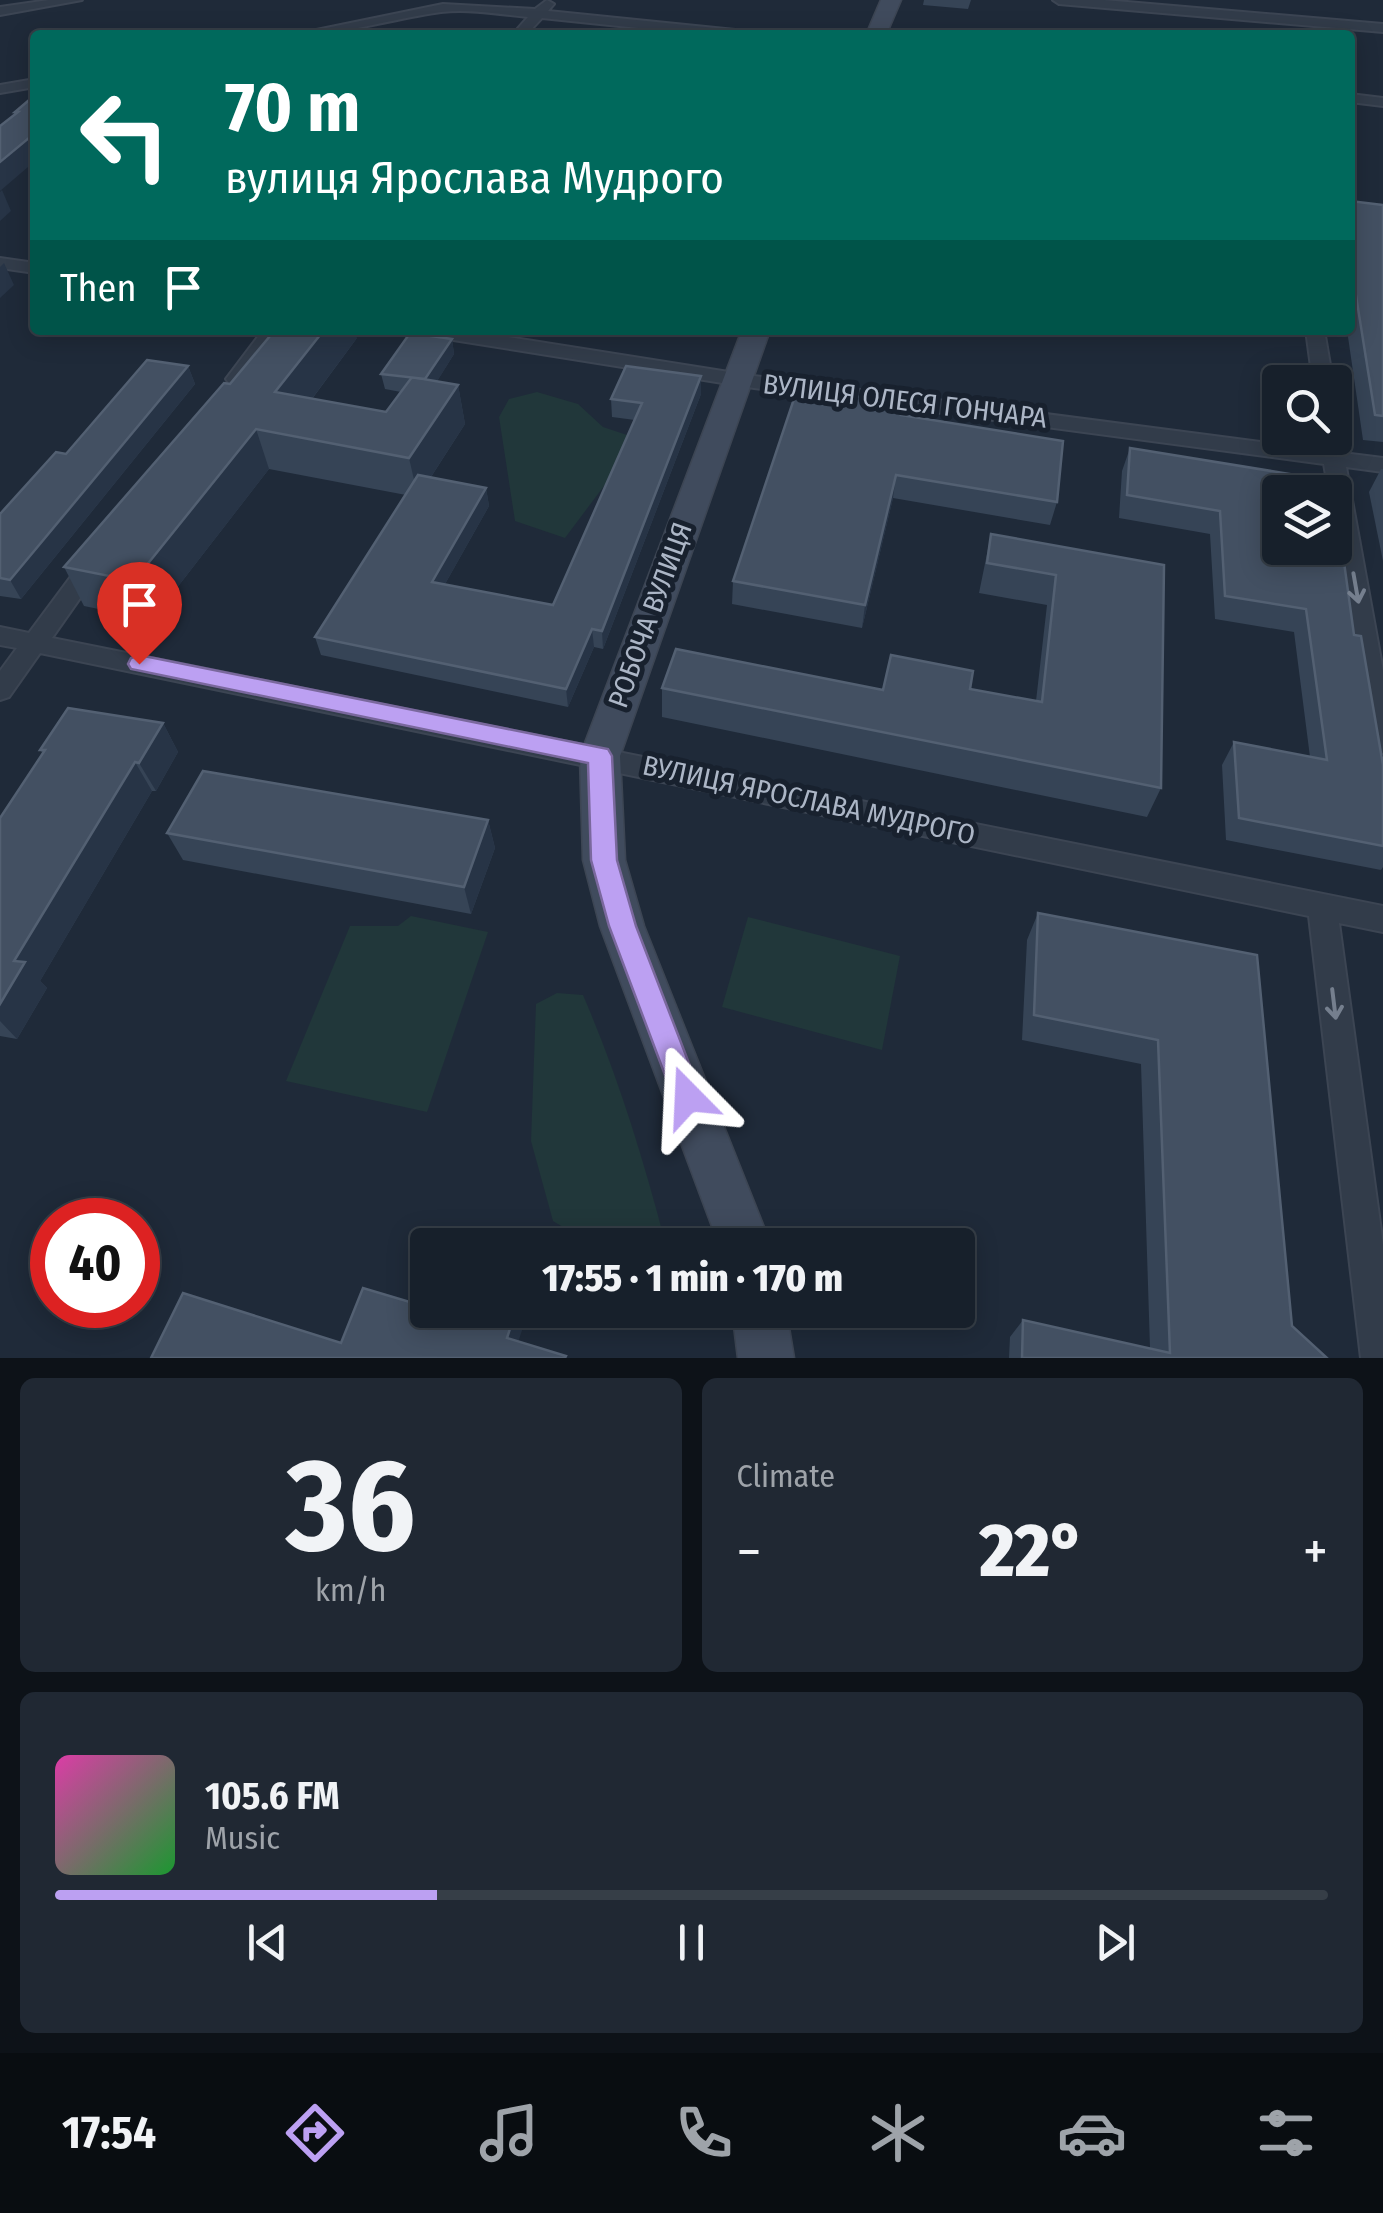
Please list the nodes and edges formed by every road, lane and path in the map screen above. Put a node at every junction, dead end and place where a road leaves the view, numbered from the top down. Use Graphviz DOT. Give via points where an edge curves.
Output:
graph roads {
  1 [pos="76,0"];
  2 [pos="551,0"];
  3 [pos="891,0"];
  4 [pos="1059,0"];
  5 [pos="1275,0"];
  6 [pos="0,11"];
  7 [pos="539,12"];
  8 [pos="1280,27"];
  9 [pos="1383,28"];
  10 [pos="326,30"];
  11 [pos="523,30"];
  12 [pos="701,30"];
  13 [pos="878,30"];
  14 [pos="30,84"];
  15 [pos="0,89"];
  16 [pos="1355,99"];
  17 [pos="1383,102"];
  18 [pos="0,262"];
  19 [pos="30,267"];
  20 [pos="269,335"];
  21 [pos="460,335"];
  22 [pos="754,335"];
  23 [pos="1316,335"];
  24 [pos="1320,365"];
  25 [pos="737,379"];
  26 [pos="225,393"];
  27 [pos="1262,440"];
  28 [pos="1333,455"];
  29 [pos="1352,455"];
  30 [pos="1383,466"];
  31 [pos="104,550"];
  32 [pos="0,636"];
  33 [pos="33,643"];
  34 [pos="0,690"];
  35 [pos="1383,743"];
  36 [pos="600,756"];
  37 [pos="1322,907"];
  38 [pos="1383,919"];
  39 [pos="738,1228"];
  40 [pos="761,1328"];
  41 [pos="773,1328"];
  42 [pos="766,1358"];
  43 [pos="782,1358"];
  44 [pos="1380,1358"];
  1 -- 6 [label="street"];
  2 -- 7 [label="street"];
  3 -- 13 [label="street"];
  4 -- 8 [label="street"];
  5 -- 8 [label="street"];
  7 -- 10 [label="street" via="443,8"];
  7 -- 11 [label="street"];
  7 -- 12 [label="street"];
  8 -- 9 [label="street"];
  14 -- 15 [label="street"];
  16 -- 17 [label="street"];
  18 -- 19 [label="street"];
  20 -- 26 [label="street"];
  21 -- 25 [label="street, ВУЛИЦЯ ОЛЕСЯ ГОНЧАРА"];
  22 -- 25 [label="street, РОБОЧА ВУЛИЦЯ"];
  23 -- 24 [label="street"];
  25 -- 27 [label="street, ВУЛИЦЯ ОЛЕСЯ ГОНЧАРА"];
  25 -- 36 [label="street, РОБОЧА ВУЛИЦЯ"];
  28 -- 35 [label="street, one-way"];
  29 -- 30 [label="street, ВУЛИЦЯ ОЛЕСЯ ГОНЧАРА"];
  31 -- 33 [label="street"];
  32 -- 33 [label="street, ВУЛИЦЯ ЯРОСЛАВА МУДРОГО"];
  33 -- 34 [label="street"];
  33 -- 36 [label="street, ВУЛИЦЯ ЯРОСЛАВА МУДРОГО"];
  36 -- 37 [label="street, ВУЛИЦЯ ЯРОСЛАВА МУДРОГО"];
  36 -- 39 [label="street, РОБОЧА ВУЛИЦЯ" via="604,860 622,926"];
  37 -- 38 [label="street, ВУЛИЦЯ ЯРОСЛАВА МУДРОГО"];
  37 -- 44 [label="street, one-way"];
  40 -- 42 [label="street"];
  41 -- 43 [label="street"];
}
